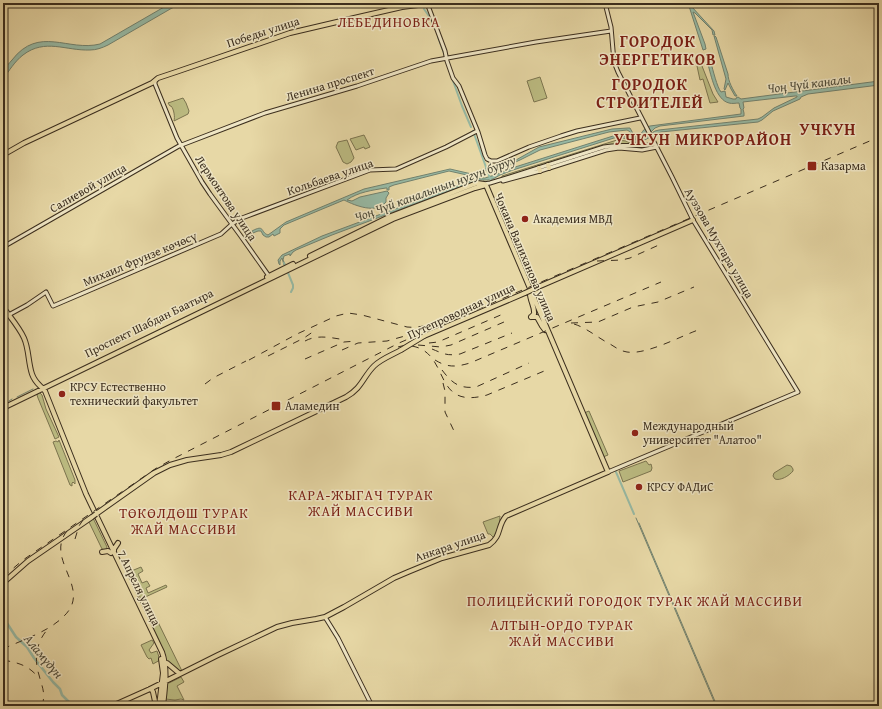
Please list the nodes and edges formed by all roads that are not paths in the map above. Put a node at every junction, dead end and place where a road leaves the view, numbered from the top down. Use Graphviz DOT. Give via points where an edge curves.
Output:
graph roads {
  1 [pos="424,3"];
  2 [pos="427,3"];
  3 [pos="605,3"];
  4 [pos="430,11"];
  5 [pos="611,31"];
  6 [pos="447,58"];
  7 [pos="156,80"];
  8 [pos="641,117"];
  9 [pos="475,132"];
  10 [pos="181,146"];
  11 [pos="656,146"];
  12 [pos="3,154"];
  13 [pos="484,185"];
  14 [pos="693,220"];
  15 [pos="232,224"];
  16 [pos="3,247"];
  17 [pos="270,277"];
  18 [pos="531,294"];
  19 [pos="3,308"];
  20 [pos="6,316"];
  21 [pos="546,329"];
  22 [pos="39,389"];
  23 [pos="798,392"];
  24 [pos="3,407"];
  25 [pos="607,473"];
  26 [pos="82,482"];
  27 [pos="109,546"];
  28 [pos="112,553"];
  29 [pos="3,583"];
  30 [pos="325,617"];
  31 [pos="163,663"];
  32 [pos="180,674"];
  33 [pos="163,683"];
  34 [pos="150,689"];
  35 [pos="112,706"];
  36 [pos="156,706"];
  37 [pos="159,706"];
  38 [pos="163,706"];
  39 [pos="372,706"];
  1 -- 4 [label="main road"];
  1 -- 7 [label="main road, Победы улица" via="290,33"];
  2 -- 4 [label="main road"];
  3 -- 5 [label="main road, Ауэзова Мухтара улица"];
  4 -- 6 [label="main road"];
  5 -- 6 [label="main road, Ленина проспект"];
  5 -- 8 [label="main road, Ауэзова Мухтара улица" via="614,63"];
  6 -- 9 [label="main road"];
  6 -- 10 [label="main road, Ленина проспект" via="419,64 357,86 275,110"];
  7 -- 10 [label="main road, Лермонтова улица" via="155,84"];
  7 -- 12 [label="main road, Победы улица"];
  8 -- 9 [label="main road" via="566,134 493,162 486,156"];
  8 -- 11 [label="main road, Ауэзова Мухтара улица"];
  9 -- 15 [label="main road, Кольбаева улица" via="396,169 370,170"];
  10 -- 15 [label="main road, Лермонтова улица"];
  10 -- 16 [label="main road, Салиевой улица"];
  11 -- 13 [label="main road" via="632,148 612,145"];
  11 -- 14 [label="main road, Ауэзова Мухтара улица"];
  13 -- 17 [label="main road, Проспект Шабдан Баатыра" via="474,186 395,216"];
  13 -- 18 [label="main road, Чокана Валиханова улица"];
  14 -- 23 [label="main road, Ауэзова Мухтара улица"];
  14 -- 29 [label="main road, Путепроводная улица, bridge" via="424,336 377,363 357,389 346,397 232,452 187,460 154,473 28,561"];
  15 -- 17 [label="main road, Лермонтова улица"];
  15 -- 20 [label="main road, Михаил Фрунзе көчөсү" via="216,236 53,306 46,292"];
  17 -- 22 [label="main road, Проспект Шабдан Баатыра"];
  18 -- 21 [label="main road, Чокана Валиханова улица"];
  18 -- 21 [label="main road" via="535,313 531,317 537,317"];
  19 -- 20 [label="main road"];
  20 -- 22 [label="main road" via="23,340 29,368"];
  20 -- 22 [label="main road" via="24,337 32,375"];
  21 -- 25 [label="main road, Чокана Валиханова улица"];
  22 -- 24 [label="main road, Проспект Шабдан Баатыра"];
  22 -- 26 [label="main road"];
  23 -- 25 [label="main road, Анкара улица"];
  25 -- 30 [label="main road, Анкара улица" via="506,516 498,536 489,545 442,558 394,578"];
  26 -- 27 [label="main road, 7 Апреля улица"];
  26 -- 27 [label="main road, 7 Апреля улица"];
  27 -- 28 [label="main road, 7 Апреля улица"];
  27 -- 28 [label="main road" via="103,551"];
  27 -- 28 [label="main road" via="117,544"];
  28 -- 31 [label="main road, 7 Апреля улица" via="161,649"];
  30 -- 32 [label="main road, Анкара улица" via="277,627"];
  30 -- 39 [label="main road"];
  31 -- 32 [label="main road" via="167,663"];
  31 -- 33 [label="main road, 7 Апреля улица" via="166,672"];
  32 -- 33 [label="main road, Анкара улица"];
  33 -- 34 [label="main road, Анкара улица"];
  33 -- 37 [label="main road, 7 Апреля улица"];
  33 -- 38 [label="main road, 7 Апреля улица"];
  34 -- 35 [label="main road, Анкара улица"];
  34 -- 36 [label="main road"];
}
